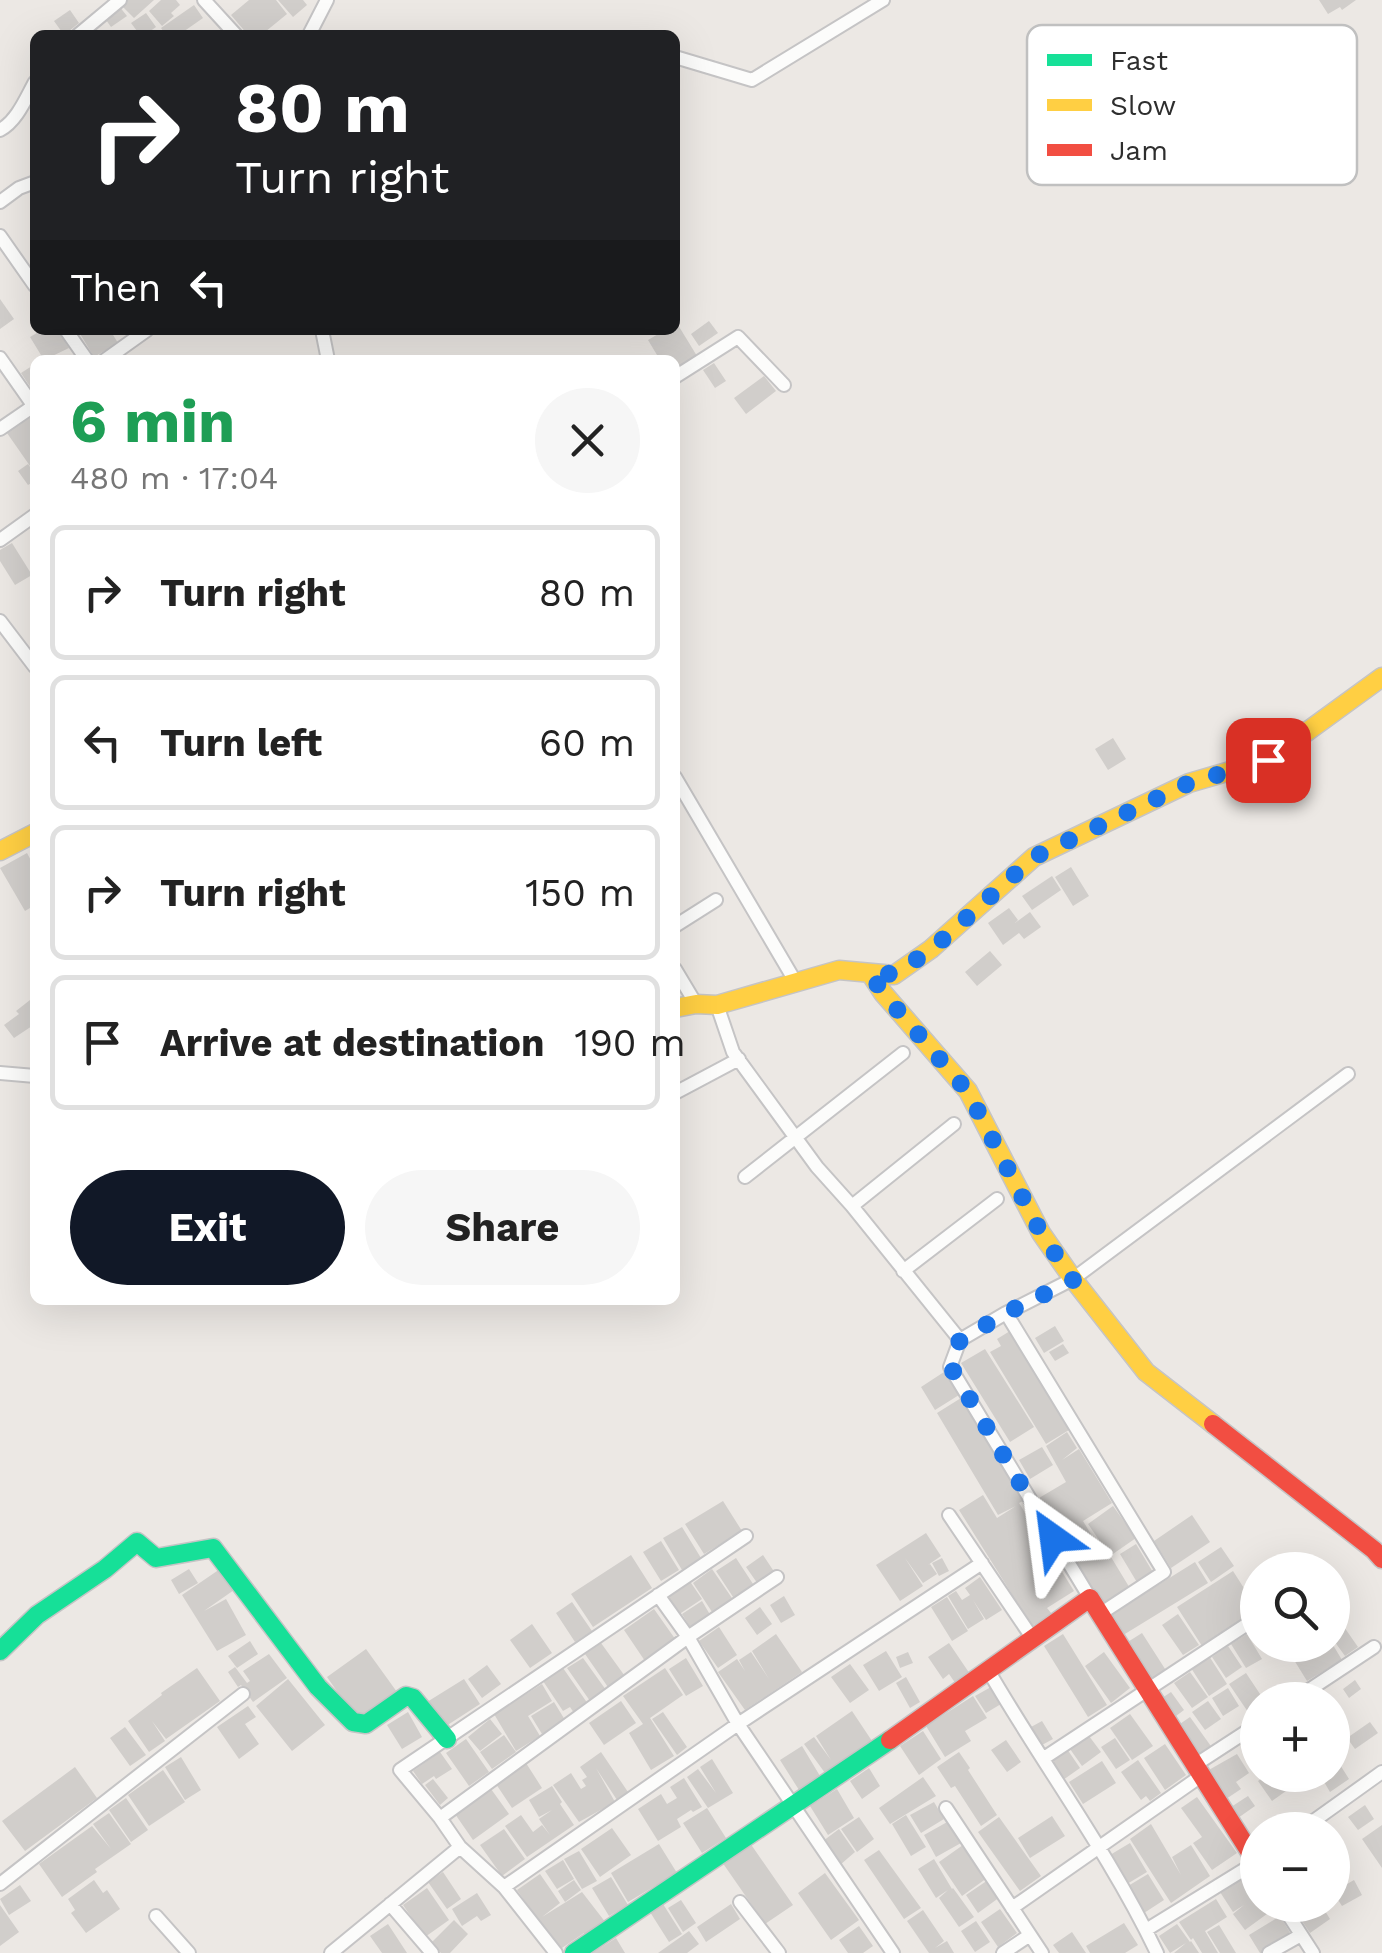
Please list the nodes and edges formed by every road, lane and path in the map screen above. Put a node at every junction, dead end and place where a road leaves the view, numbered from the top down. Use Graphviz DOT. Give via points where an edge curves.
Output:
graph roads {
  1 [pos="120,0"];
  2 [pos="204,0"];
  3 [pos="327,0"];
  4 [pos="883,0"];
  5 [pos="84,30"];
  6 [pos="231,30"];
  7 [pos="312,30"];
  8 [pos="680,58"];
  9 [pos="30,91"];
  10 [pos="0,130"];
  11 [pos="30,184"];
  12 [pos="0,202"];
  13 [pos="0,236"];
  14 [pos="30,279"];
  15 [pos="140,335"];
  16 [pos="112,355"];
  17 [pos="0,358"];
  18 [pos="680,374"];
  19 [pos="784,385"];
  20 [pos="30,399"];
  21 [pos="30,409"];
  22 [pos="0,429"];
  23 [pos="30,519"];
  24 [pos="0,540"];
  25 [pos="0,620"];
  26 [pos="30,661"];
  27 [pos="1382,677"];
  28 [pos="680,786"];
  29 [pos="30,835"];
  30 [pos="0,850"];
  31 [pos="716,900"];
  32 [pos="680,923"];
  33 [pos="870,973"];
  34 [pos="680,977"];
  35 [pos="794,981"];
  36 [pos="696,1004"];
  37 [pos="717,1006"];
  38 [pos="680,1007"];
  39 [pos="903,1053"];
  40 [pos="738,1060"];
  41 [pos="0,1073"];
  42 [pos="1348,1074"];
  43 [pos="30,1076"];
  44 [pos="680,1090"];
  45 [pos="954,1124"];
  46 [pos="795,1138"];
  47 [pos="745,1177"];
  48 [pos="997,1199"];
  49 [pos="852,1206"];
  50 [pos="903,1271"];
  51 [pos="1073,1280"];
  52 [pos="1006,1313"];
  53 [pos="960,1340"];
  54 [pos="949,1515"];
  55 [pos="746,1536"];
  56 [pos="1382,1559"];
  57 [pos="982,1563"];
  58 [pos="777,1577"];
  59 [pos="658,1595"];
  60 [pos="1095,1606"];
  61 [pos="1240,1629"];
  62 [pos="688,1638"];
  63 [pos="1033,1638"];
  64 [pos="1374,1647"];
  65 [pos="0,1651"];
  66 [pos="988,1670"];
  67 [pos="1321,1682"];
  68 [pos="1147,1690"];
  69 [pos="243,1694"];
  70 [pos="738,1724"];
  71 [pos="1240,1738"];
  72 [pos="447,1739"];
  73 [pos="1044,1758"];
  74 [pos="1198,1771"];
  75 [pos="1382,1772"];
  76 [pos="792,1805"];
  77 [pos="946,1808"];
  78 [pos="1326,1812"];
  79 [pos="440,1818"];
  80 [pos="1240,1836"];
  81 [pos="460,1847"];
  82 [pos="1098,1848"];
  83 [pos="1240,1873"];
  84 [pos="0,1884"];
  85 [pos="504,1887"];
  86 [pos="740,1902"];
  87 [pos="390,1904"];
  88 [pos="1012,1908"];
  89 [pos="156,1916"];
  90 [pos="1293,1922"];
  91 [pos="1146,1930"];
  92 [pos="1030,1935"];
  93 [pos="1301,1935"];
  94 [pos="190,1953"];
  95 [pos="332,1953"];
  96 [pos="432,1953"];
  97 [pos="556,1953"];
  98 [pos="574,1953"];
  99 [pos="779,1953"];
  100 [pos="893,1953"];
  101 [pos="1004,1953"];
  102 [pos="1042,1953"];
  103 [pos="1157,1953"];
  104 [pos="1270,1953"];
  105 [pos="1313,1953"];
  1 -- 5 [label="street"];
  2 -- 6 [label="street"];
  3 -- 7 [label="street"];
  4 -- 8 [label="street" via="752,80"];
  9 -- 10 [label="street"];
  11 -- 12 [label="street"];
  13 -- 14 [label="street"];
  15 -- 16 [label="street"];
  17 -- 20 [label="street"];
  18 -- 19 [label="street" via="738,337"];
  21 -- 22 [label="street"];
  23 -- 24 [label="street"];
  25 -- 26 [label="street"];
  27 -- 33 [label="street" via="1268,760 1189,783 1034,857 931,950 894,974"];
  28 -- 35 [label="street"];
  29 -- 30 [label="street"];
  31 -- 32 [label="street"];
  33 -- 35 [label="street" via="839,970"];
  33 -- 51 [label="street" via="968,1092 1041,1233"];
  34 -- 36 [label="street"];
  35 -- 37 [label="street"];
  36 -- 37 [label="street"];
  36 -- 38 [label="street"];
  37 -- 40 [label="street"];
  39 -- 46 [label="street"];
  40 -- 44 [label="street"];
  40 -- 46 [label="street"];
  41 -- 43 [label="street"];
  42 -- 51 [label="street"];
  45 -- 49 [label="street"];
  46 -- 47 [label="street"];
  46 -- 49 [label="street"];
  48 -- 50 [label="street"];
  49 -- 50 [label="street"];
  50 -- 53 [label="street"];
  51 -- 52 [label="street"];
  51 -- 56 [label="street" via="1146,1372"];
  52 -- 53 [label="street"];
  52 -- 60 [label="street" via="1164,1572"];
  53 -- 60 [label="street" via="950,1366"];
  54 -- 57 [label="street"];
  55 -- 59 [label="street"];
  57 -- 63 [label="street"];
  57 -- 70 [label="street"];
  58 -- 62 [label="street"];
  59 -- 62 [label="street"];
  59 -- 72 [label="street"];
  60 -- 63 [label="street"];
  60 -- 68 [label="street"];
  61 -- 68 [label="street"];
  62 -- 70 [label="street"];
  62 -- 79 [label="street"];
  63 -- 66 [label="street"];
  64 -- 67 [label="street"];
  65 -- 72 [label="street" via="37,1615 138,1542 156,1558 214,1548 318,1687 353,1722 366,1724 406,1696"];
  66 -- 73 [label="street"];
  66 -- 76 [label="street"];
  68 -- 73 [label="street"];
  68 -- 74 [label="street"];
  69 -- 84 [label="street"];
  70 -- 76 [label="street"];
  70 -- 85 [label="street"];
  71 -- 74 [label="street"];
  72 -- 79 [label="street" via="400,1770"];
  73 -- 82 [label="street"];
  74 -- 80 [label="street"];
  74 -- 82 [label="street"];
  75 -- 78 [label="street"];
  76 -- 98 [label="street"];
  76 -- 100 [label="street"];
  77 -- 88 [label="street"];
  79 -- 81 [label="street"];
  81 -- 85 [label="street"];
  81 -- 87 [label="street"];
  82 -- 88 [label="street"];
  82 -- 91 [label="street"];
  83 -- 91 [label="street"];
  85 -- 97 [label="street"];
  86 -- 99 [label="street"];
  87 -- 95 [label="street"];
  87 -- 96 [label="street"];
  88 -- 92 [label="street"];
  89 -- 94 [label="street"];
  90 -- 93 [label="street"];
  91 -- 103 [label="street"];
  92 -- 101 [label="street"];
  92 -- 102 [label="street"];
  93 -- 104 [label="street"];
  93 -- 105 [label="street"];
}
